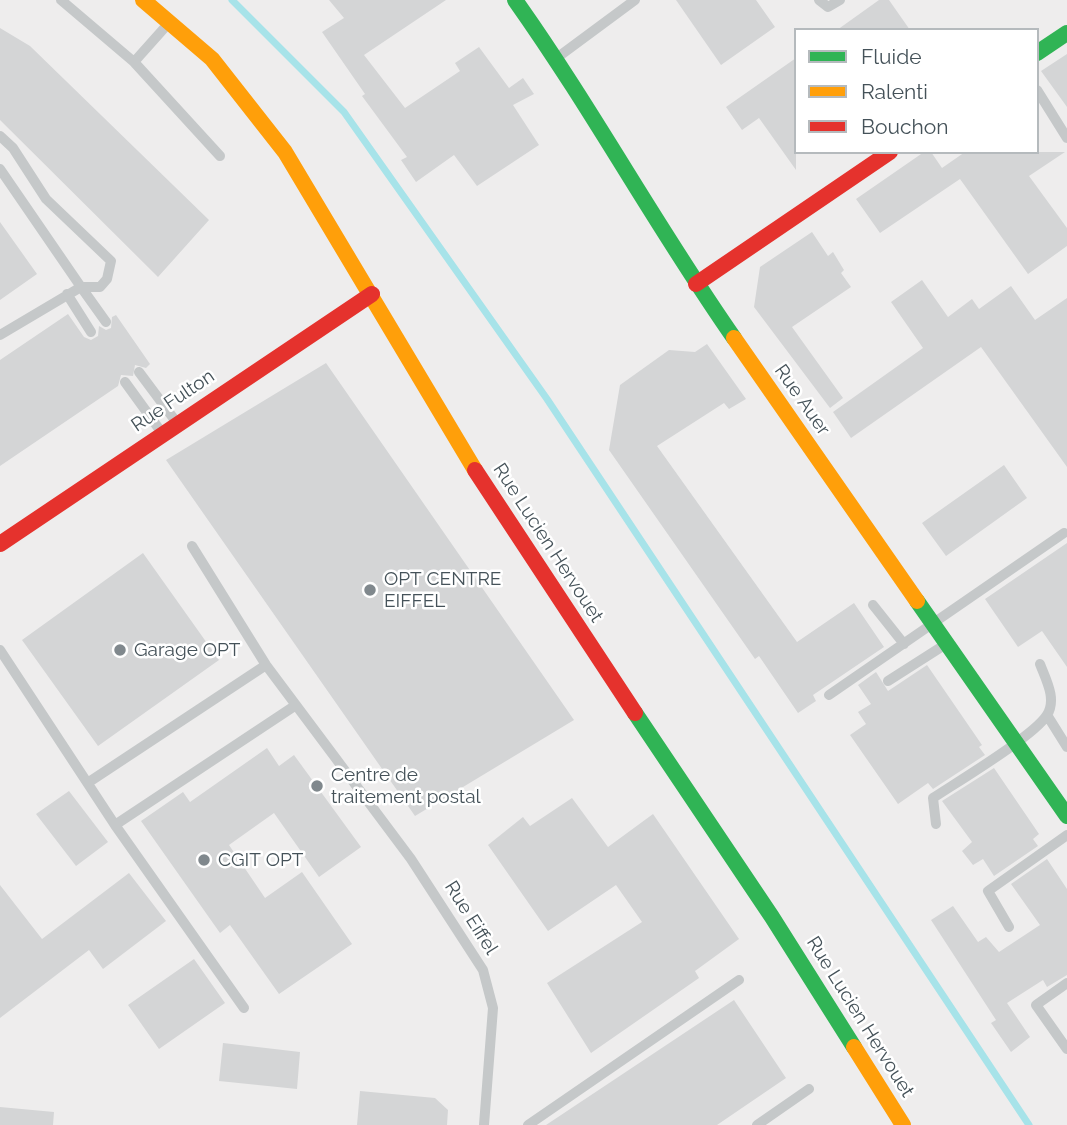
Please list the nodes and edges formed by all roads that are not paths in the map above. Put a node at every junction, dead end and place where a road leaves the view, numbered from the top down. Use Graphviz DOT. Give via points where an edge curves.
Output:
graph roads {
  1 [pos="61,0"];
  2 [pos="142,0"];
  3 [pos="515,0"];
  4 [pos="635,0"];
  5 [pos="819,0"];
  6 [pos="840,0"];
  7 [pos="169,23"];
  8 [pos="1067,33"];
  9 [pos="1039,52"];
  10 [pos="556,58"];
  11 [pos="134,62"];
  12 [pos="1039,93"];
  13 [pos="0,136"];
  14 [pos="1067,138"];
  15 [pos="887,154"];
  16 [pos="220,156"];
  17 [pos="0,169"];
  18 [pos="696,284"];
  19 [pos="81,287"];
  20 [pos="67,294"];
  21 [pos="372,294"];
  22 [pos="106,322"];
  23 [pos="91,332"];
  24 [pos="0,335"];
  25 [pos="139,372"];
  26 [pos="125,382"];
  27 [pos="177,423"];
  28 [pos="162,433"];
  29 [pos="1064,533"];
  30 [pos="0,544"];
  31 [pos="192,546"];
  32 [pos="873,605"];
  33 [pos="932,624"];
  34 [pos="904,644"];
  35 [pos="946,644"];
  36 [pos="0,650"];
  37 [pos="1040,664"];
  38 [pos="266,665"];
  39 [pos="888,681"];
  40 [pos="829,695"];
  41 [pos="296,705"];
  42 [pos="1047,715"];
  43 [pos="1014,743"];
  44 [pos="1067,747"];
  45 [pos="89,782"];
  46 [pos="1067,816"];
  47 [pos="936,824"];
  48 [pos="115,825"];
  49 [pos="1067,835"];
  50 [pos="1009,927"];
  51 [pos="739,980"];
  52 [pos="1067,983"];
  53 [pos="244,1008"];
  54 [pos="1067,1049"];
  55 [pos="809,1089"];
  56 [pos="484,1125"];
  57 [pos="528,1125"];
  58 [pos="757,1125"];
  59 [pos="903,1125"];
  1 -- 11 [label="lane"];
  2 -- 7 [label="street, Rue Lucien Hervouet"];
  3 -- 10 [label="street, Rue Auer"];
  4 -- 10 [label="lane"];
  5 -- 6 [label="lane" via="828,7"];
  7 -- 11 [label="lane"];
  7 -- 21 [label="street, Rue Lucien Hervouet" via="212,59 285,152"];
  8 -- 9 [label="street"];
  10 -- 18 [label="street, Rue Auer"];
  11 -- 16 [label="lane"];
  12 -- 14 [label="lane"];
  13 -- 19 [label="lane" via="46,199 111,261 100,287"];
  15 -- 18 [label="street"];
  17 -- 19 [label="lane"];
  18 -- 33 [label="street, Rue Auer"];
  19 -- 20 [label="lane"];
  19 -- 22 [label="lane"];
  20 -- 23 [label="lane"];
  20 -- 24 [label="lane"];
  21 -- 27 [label="street, Rue Fulton"];
  21 -- 59 [label="street, Rue Lucien Hervouet" via="497,508 772,917"];
  25 -- 27 [label="lane"];
  26 -- 28 [label="lane"];
  27 -- 28 [label="street, Rue Fulton"];
  28 -- 30 [label="street, Rue Fulton"];
  29 -- 33 [label="lane"];
  31 -- 38 [label="lane, Rue Eiffel"];
  32 -- 34 [label="lane"];
  33 -- 34 [label="lane"];
  33 -- 35 [label="street, Rue Auer"];
  34 -- 40 [label="lane"];
  35 -- 39 [label="lane"];
  35 -- 43 [label="street, Rue Auer"];
  36 -- 45 [label="lane"];
  37 -- 42 [label="lane" via="1052,695"];
  38 -- 41 [label="lane, Rue Eiffel"];
  38 -- 45 [label="lane"];
  41 -- 48 [label="lane"];
  41 -- 56 [label="lane, Rue Eiffel" via="411,859 483,970 493,1008"];
  42 -- 43 [label="lane"];
  42 -- 44 [label="lane"];
  43 -- 46 [label="street, Rue Auer"];
  43 -- 47 [label="lane" via="933,799"];
  45 -- 48 [label="lane"];
  48 -- 53 [label="lane"];
  49 -- 50 [label="lane" via="988,891"];
  51 -- 57 [label="lane"];
  52 -- 54 [label="lane" via="1036,1004"];
  55 -- 58 [label="lane"];
}
